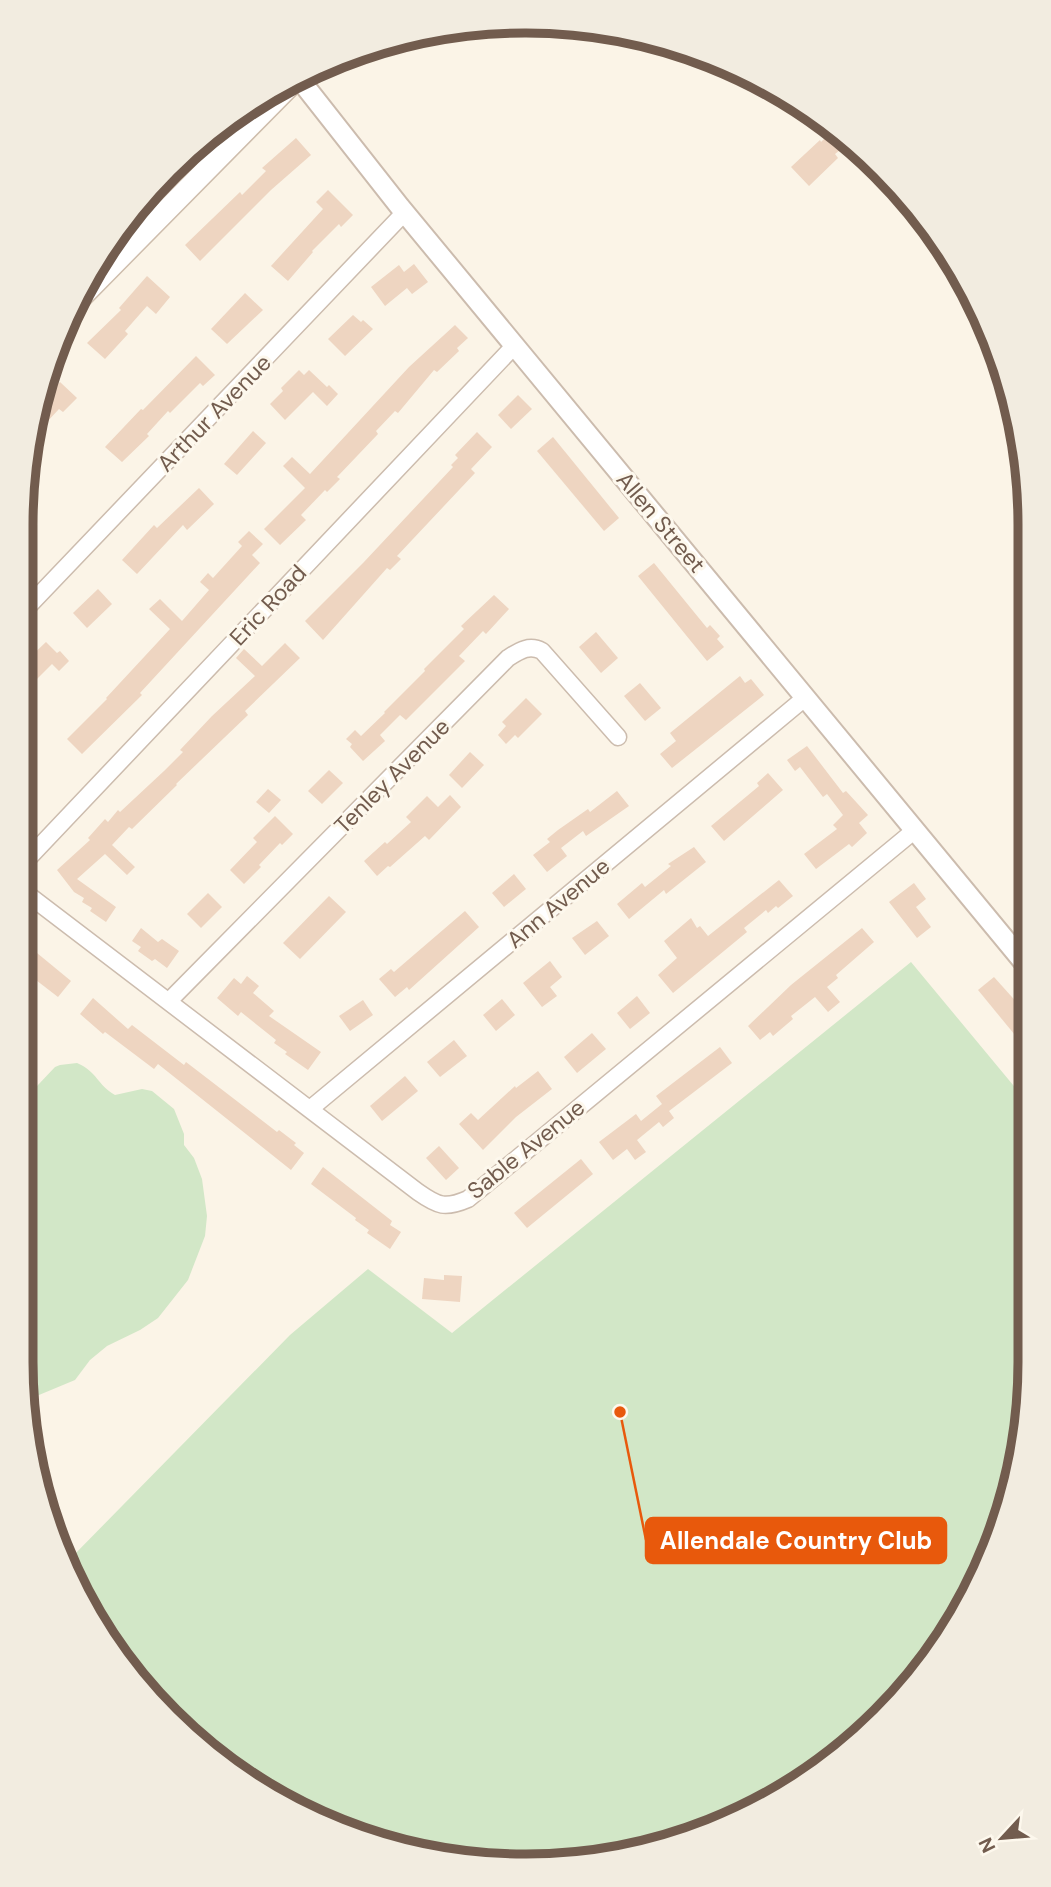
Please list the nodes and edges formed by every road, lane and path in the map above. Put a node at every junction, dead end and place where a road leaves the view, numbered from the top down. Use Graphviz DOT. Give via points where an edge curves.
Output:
graph roads {
  1 [pos="305,85"];
  2 [pos="270,105"];
  3 [pos="405,212"];
  4 [pos="100,278"];
  5 [pos="515,345"];
  6 [pos="33,601"];
  7 [pos="806,697"];
  8 [pos="618,737"];
  9 [pos="915,830"];
  10 [pos="33,853"];
  11 [pos="33,898"];
  12 [pos="1018,955"];
  13 [pos="169,1001"];
  14 [pos="310,1109"];
  1 -- 3 [label="street, Allen Street"];
  2 -- 4 [label="main road"];
  3 -- 5 [label="street, Allen Street"];
  3 -- 6 [label="street, Arthur Avenue"];
  5 -- 7 [label="street, Allen Street"];
  5 -- 10 [label="street, Eric Road"];
  7 -- 9 [label="street, Allen Street"];
  7 -- 14 [label="street, Ann Avenue"];
  8 -- 13 [label="street, Tenley Avenue" via="542,651 520,650"];
  9 -- 12 [label="street, Allen Street"];
  9 -- 14 [label="street, Sable Avenue" via="468,1199 448,1206 429,1200"];
  11 -- 13 [label="street, Sable Avenue"];
  13 -- 14 [label="street, Sable Avenue"];
}
